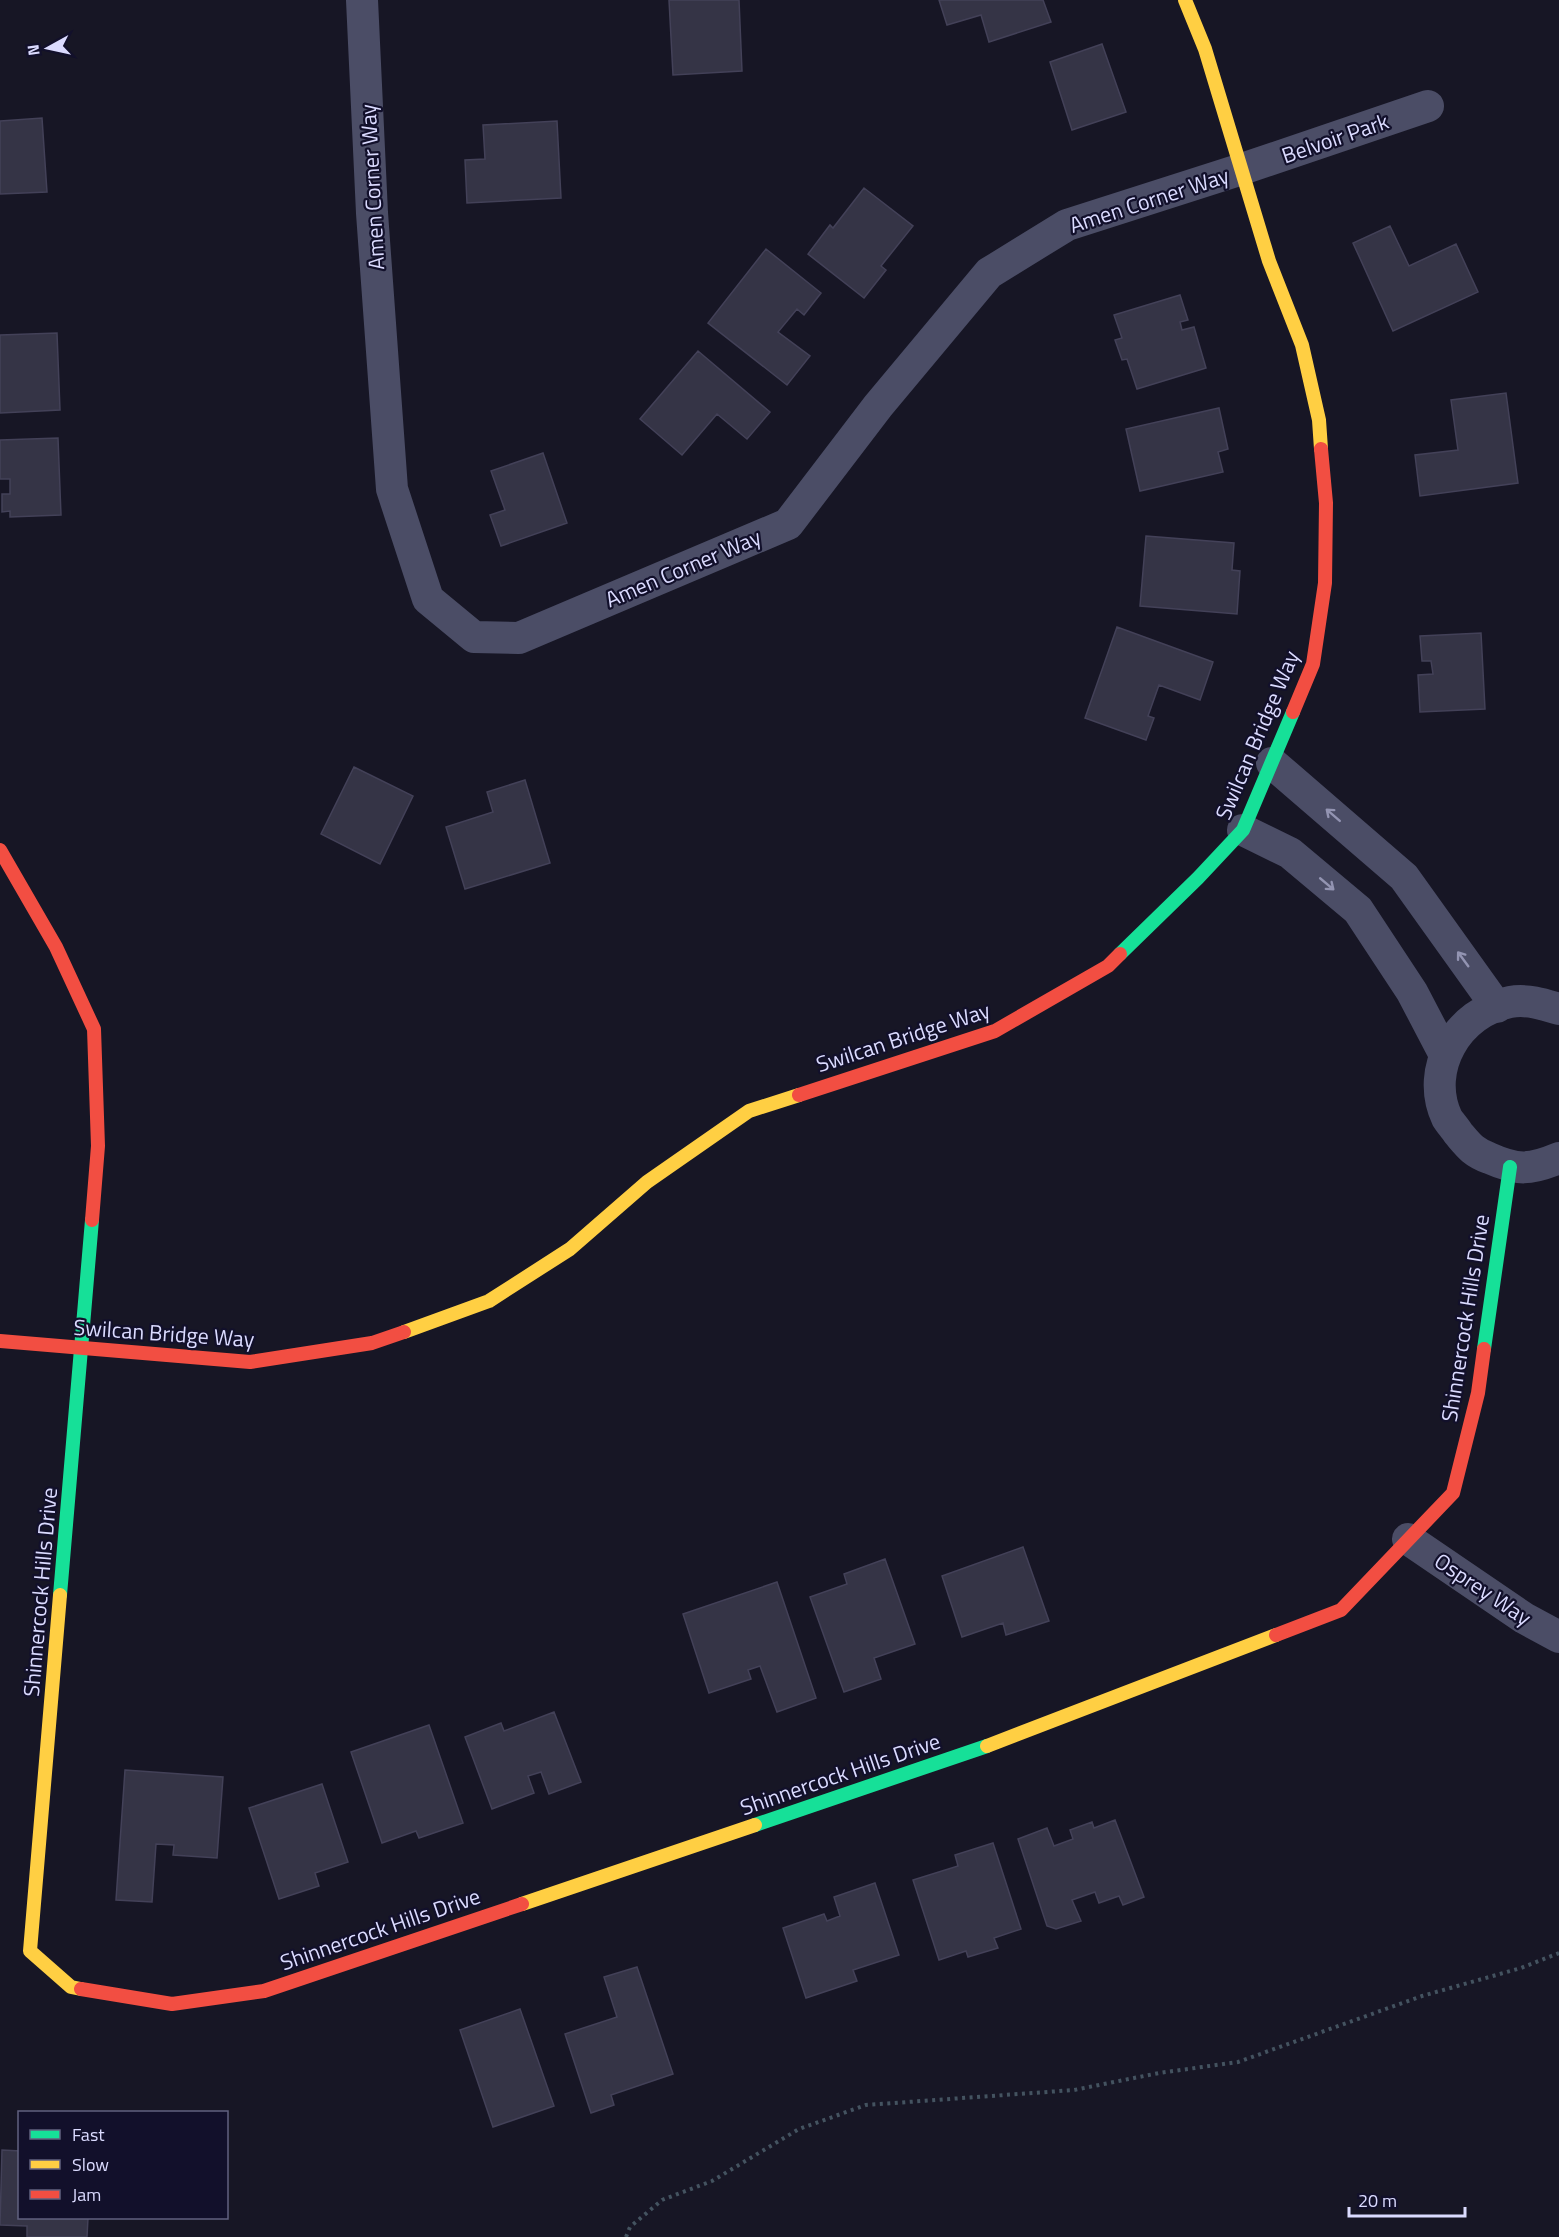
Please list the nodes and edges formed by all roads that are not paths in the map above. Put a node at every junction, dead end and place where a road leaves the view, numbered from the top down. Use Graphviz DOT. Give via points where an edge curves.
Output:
graph roads {
  1 [pos="362,0"];
  2 [pos="1185,0"];
  3 [pos="1428,106"];
  4 [pos="1242,169"];
  5 [pos="1272,763"];
  6 [pos="1243,830"];
  7 [pos="0,850"];
  8 [pos="1497,1006"];
  9 [pos="1559,1010"];
  10 [pos="1445,1055"];
  11 [pos="1559,1158"];
  12 [pos="1510,1167"];
  13 [pos="0,1341"];
  14 [pos="82,1349"];
  15 [pos="1408,1539"];
  16 [pos="1559,1637"];
  1 -- 4 [label="street, Amen Corner Way" via="372,213 392,489 428,598 474,637 519,638 788,524 878,406 989,273 1067,225"];
  2 -- 4 [label="street, Amen Corner Way" via="1205,49"];
  3 -- 4 [label="street, Belvoir Park"];
  4 -- 5 [label="street, Swilcan Bridge Way" via="1269,261 1302,345 1319,420 1326,503 1325,584 1313,664"];
  5 -- 6 [label="street, Swilcan Bridge Way"];
  8 -- 5 [label="street, one-way" via="1404,877"];
  6 -- 10 [label="street, one-way" via="1290,853 1358,910 1412,992"];
  6 -- 14 [label="street, Swilcan Bridge Way" via="1108,966 994,1031 749,1111 647,1182 570,1249 489,1301 372,1343 250,1362"];
  7 -- 14 [label="street, Shinnercock Hills Drive" via="56,946 94,1029 98,1146"];
  8 -- 9 [label="street" via="1537,1002"];
  8 -- 10 [label="street" via="1472,1018"];
  10 -- 12 [label="street" via="1441,1095 1448,1119 1474,1152"];
  11 -- 12 [label="street" via="1538,1167"];
  12 -- 15 [label="street, Shinnercock Hills Drive" via="1478,1393 1453,1493"];
  13 -- 14 [label="street, Swilcan Bridge Way"];
  14 -- 15 [label="street, Shinnercock Hills Drive" via="30,1951 71,1988 172,2004 264,1991 976,1750 1341,1610"];
  15 -- 16 [label="street, Osprey Way" via="1524,1618"];
}
